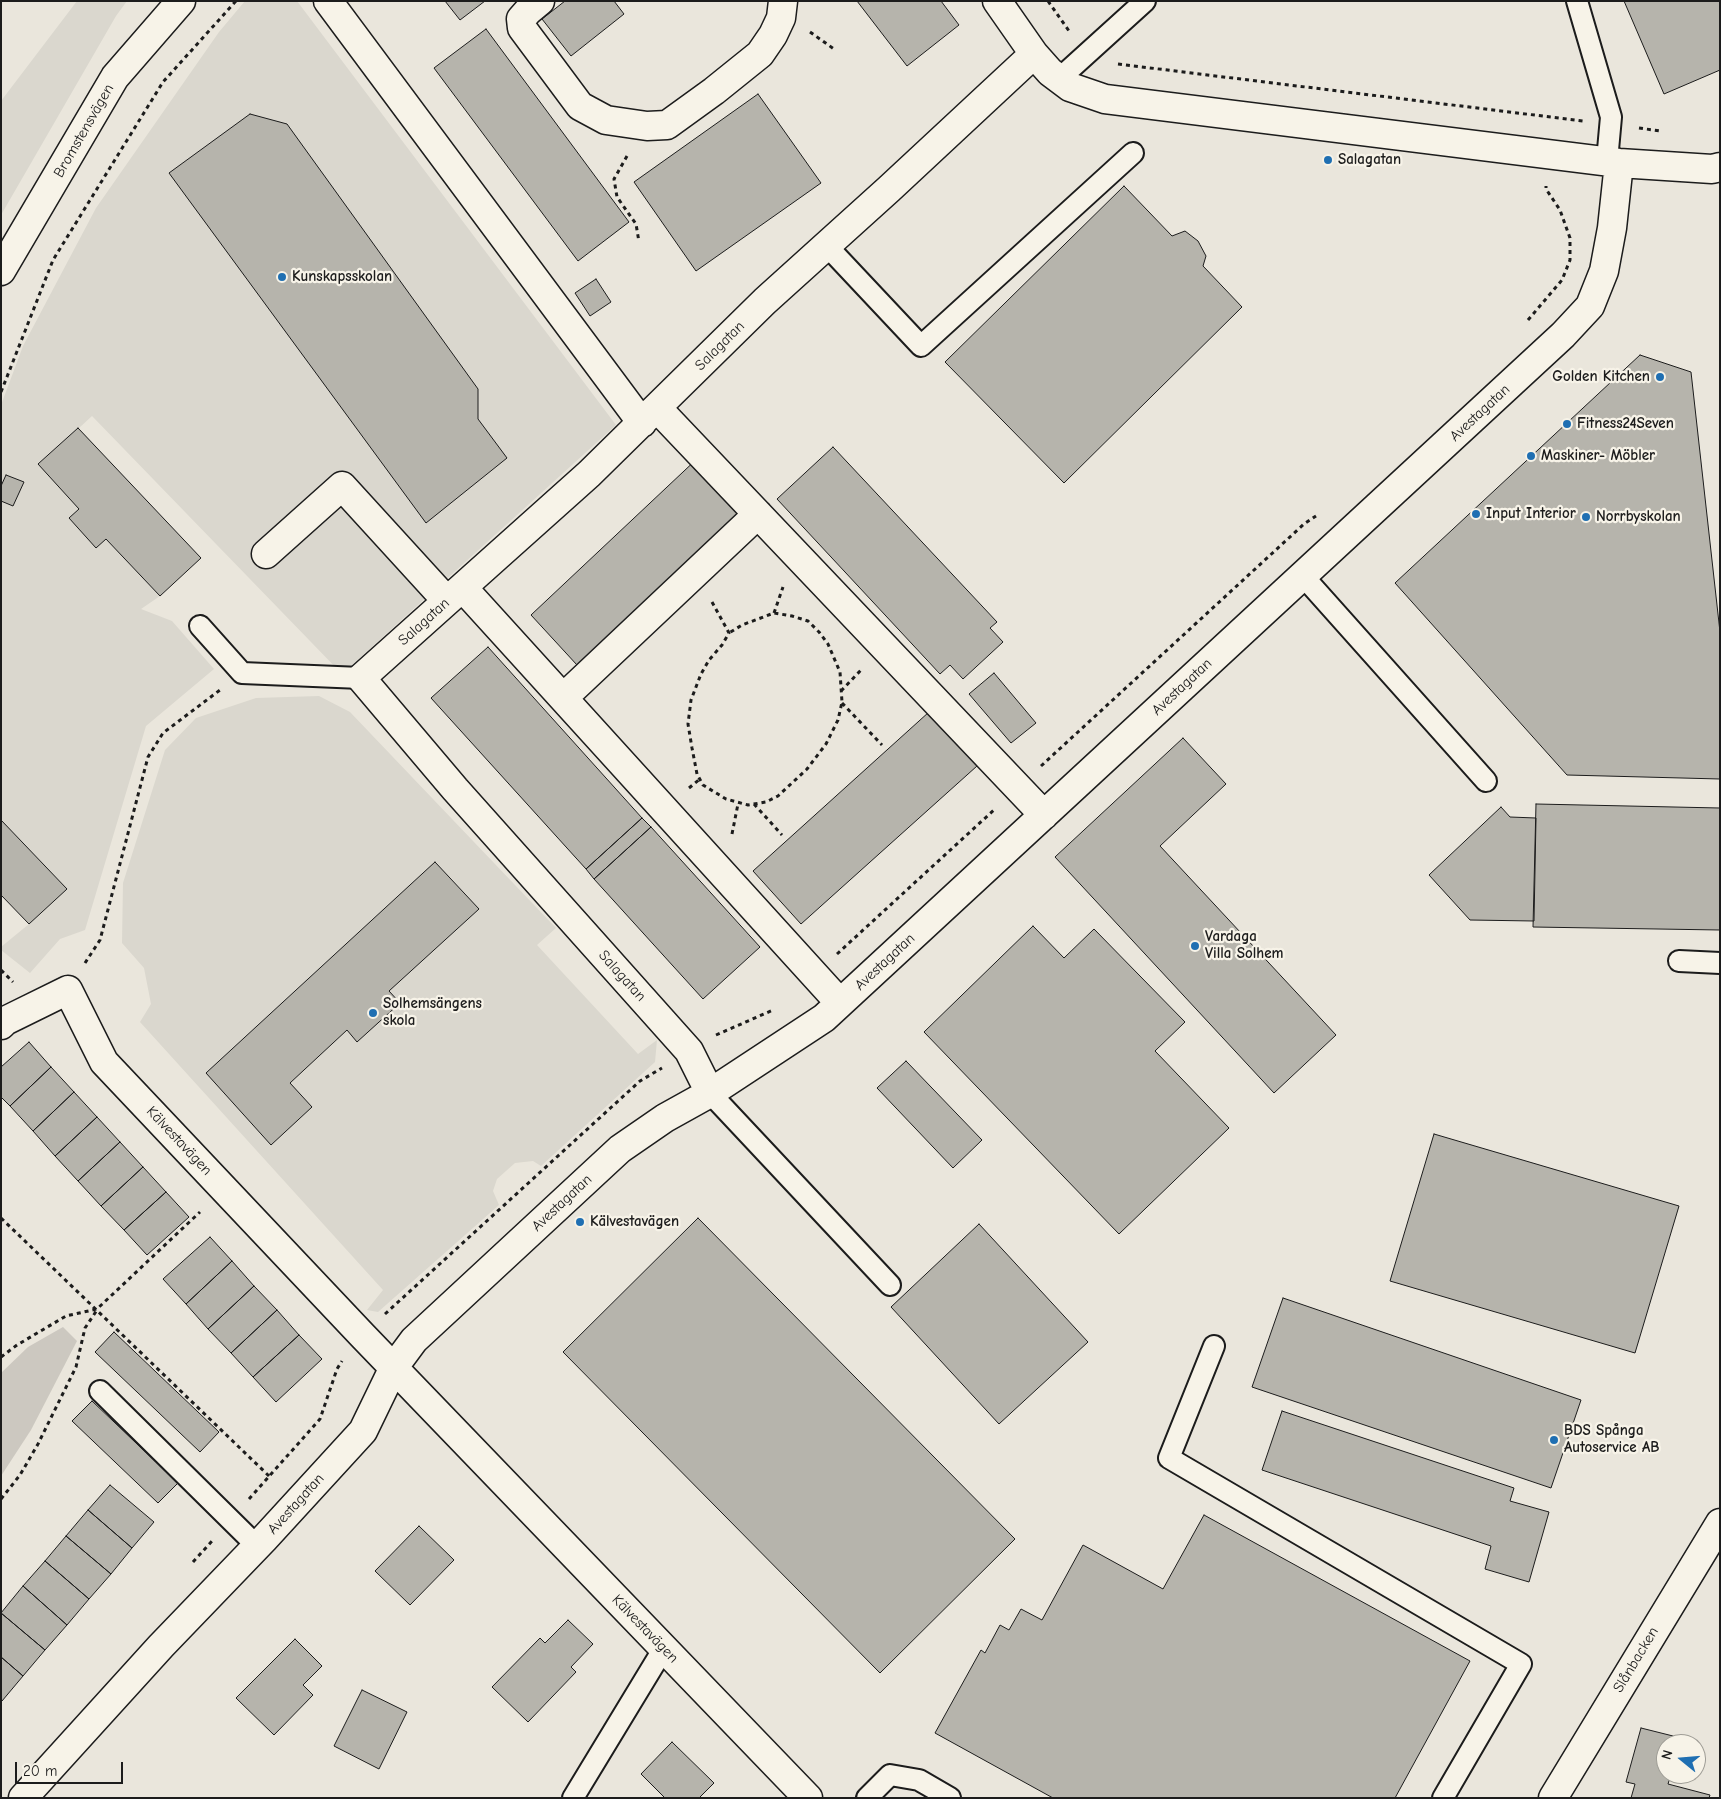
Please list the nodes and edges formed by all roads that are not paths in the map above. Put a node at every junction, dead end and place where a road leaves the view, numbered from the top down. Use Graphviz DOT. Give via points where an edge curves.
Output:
graph roads {
  1 [pos="180,1"];
  2 [pos="328,1"];
  3 [pos="540,1"];
  4 [pos="783,1"];
  5 [pos="997,1"];
  6 [pos="1145,1"];
  7 [pos="1577,1"];
  8 [pos="1034,54"];
  9 [pos="1059,79"];
  10 [pos="1133,154"];
  11 [pos="1613,162"];
  12 [pos="1720,167"];
  13 [pos="827,246"];
  14 [pos="1,271"];
  15 [pos="649,416"];
  16 [pos="758,514"];
  17 [pos="266,554"];
  18 [pos="1303,576"];
  19 [pos="455,594"];
  20 [pos="200,626"];
  21 [pos="361,678"];
  22 [pos="563,698"];
  23 [pos="1486,781"];
  24 [pos="1044,815"];
  25 [pos="1679,961"];
  26 [pos="1720,963"];
  27 [pos="840,1003"];
  28 [pos="1,1025"];
  29 [pos="710,1093"];
  30 [pos="890,1285"];
  31 [pos="1214,1346"];
  32 [pos="394,1367"];
  33 [pos="100,1391"];
  34 [pos="1720,1522"];
  35 [pos="257,1546"];
  36 [pos="664,1648"];
  37 [pos="23,1798"];
  38 [pos="574,1798"];
  39 [pos="808,1798"];
  40 [pos="867,1798"];
  41 [pos="950,1798"];
  42 [pos="1443,1798"];
  43 [pos="1553,1798"];
  1 -- 14 [label="street, Bromstensvägen" via="115,77"];
  2 -- 15 [label="street"];
  3 -- 4 [label="street" via="521,19 522,28 580,106 606,120 647,126 667,125 760,54 781,18"];
  5 -- 8 [label="street"];
  6 -- 9 [label="lane"];
  7 -- 11 [label="lane" via="1611,117"];
  8 -- 9 [label="street"];
  8 -- 13 [label="street, Salagatan"];
  9 -- 11 [label="street" via="1070,87 1105,99"];
  10 -- 13 [label="lane" via="921,346"];
  11 -- 12 [label="street"];
  11 -- 18 [label="street, Avestagatan" via="1612,228 1604,271 1590,306 1563,335"];
  13 -- 15 [label="street, Salagatan" via="765,301"];
  15 -- 16 [label="street"];
  15 -- 19 [label="street, Salagatan"];
  16 -- 22 [label="street"];
  16 -- 24 [label="street"];
  17 -- 19 [label="street" via="342,486"];
  18 -- 23 [label="lane"];
  18 -- 24 [label="street, Avestagatan"];
  19 -- 21 [label="street, Salagatan"];
  19 -- 22 [label="street"];
  20 -- 21 [label="lane" via="242,673"];
  21 -- 29 [label="street, Salagatan" via="455,789 689,1051"];
  22 -- 27 [label="street"];
  24 -- 27 [label="street, Avestagatan"];
  25 -- 26 [label="lane"];
  27 -- 29 [label="street, Avestagatan" via="824,1018"];
  28 -- 32 [label="street, Kälvestavägen" via="68,990 104,1062"];
  29 -- 30 [label="lane"];
  29 -- 32 [label="street, Avestagatan" via="664,1118 620,1149 414,1340"];
  31 -- 42 [label="lane" via="1170,1458 1522,1664"];
  32 -- 35 [label="street, Avestagatan" via="363,1431"];
  32 -- 36 [label="street, Kälvestavägen"];
  33 -- 35 [label="lane"];
  34 -- 43 [label="street, Slånbacken"];
  35 -- 37 [label="street, Avestagatan" via="160,1646"];
  36 -- 38 [label="lane"];
  36 -- 39 [label="street, Kälvestavägen"];
  40 -- 41 [label="lane" via="890,1775 919,1780"];
}
